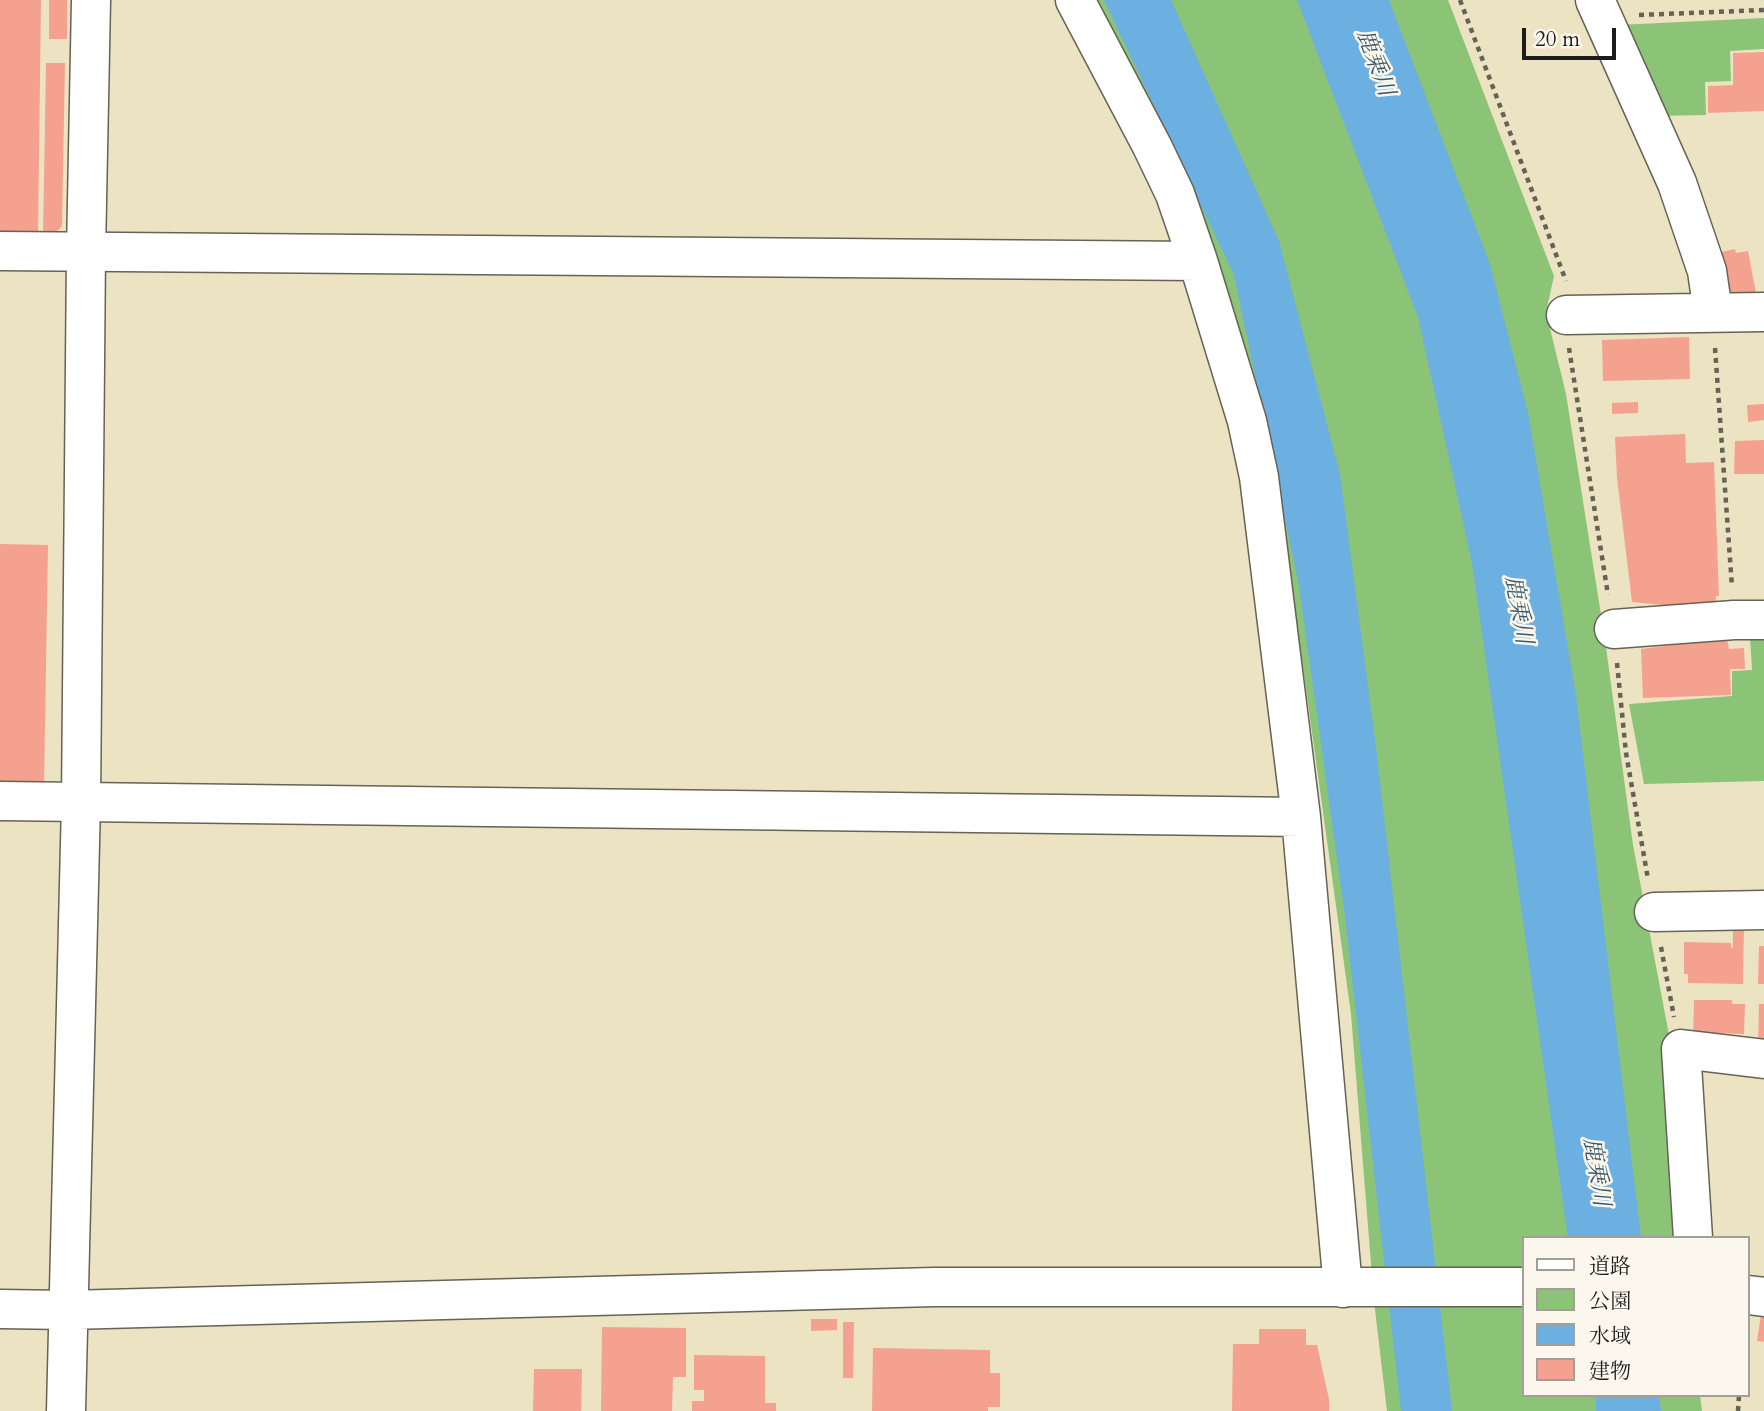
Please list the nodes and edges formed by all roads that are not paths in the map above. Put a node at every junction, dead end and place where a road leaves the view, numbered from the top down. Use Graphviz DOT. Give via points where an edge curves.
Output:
graph roads {
  1 [pos="91,0"];
  2 [pos="1075,0"];
  3 [pos="1599,8"];
  4 [pos="0,251"];
  5 [pos="86,252"];
  6 [pos="1198,261"];
  7 [pos="1713,312"];
  8 [pos="1764,312"];
  9 [pos="1566,315"];
  10 [pos="1749,620"];
  11 [pos="1614,629"];
  12 [pos="0,801"];
  13 [pos="81,803"];
  14 [pos="1301,817"];
  15 [pos="1764,909"];
  16 [pos="1654,912"];
  17 [pos="1764,1059"];
  18 [pos="1693,1236"];
  19 [pos="1355,1287"];
  20 [pos="1522,1287"];
  21 [pos="0,1309"];
  22 [pos="68,1310"];
  23 [pos="66,1411"];
  1 -- 5 [label="street"];
  2 -- 6 [label="street" via="1175,194"];
  3 -- 7 [label="street" via="1677,183 1707,271"];
  4 -- 5 [label="street"];
  5 -- 6 [label="street"];
  5 -- 13 [label="street"];
  6 -- 14 [label="street" via="1247,421 1259,477"];
  7 -- 8 [label="street"];
  7 -- 9 [label="street"];
  10 -- 11 [label="street"];
  12 -- 13 [label="street"];
  13 -- 14 [label="street"];
  13 -- 22 [label="street"];
  14 -- 19 [label="street"];
  15 -- 16 [label="street"];
  17 -- 18 [label="street" via="1681,1049"];
  19 -- 20 [label="street"];
  19 -- 22 [label="street" via="934,1287"];
  21 -- 22 [label="street"];
  22 -- 23 [label="street"];
}
